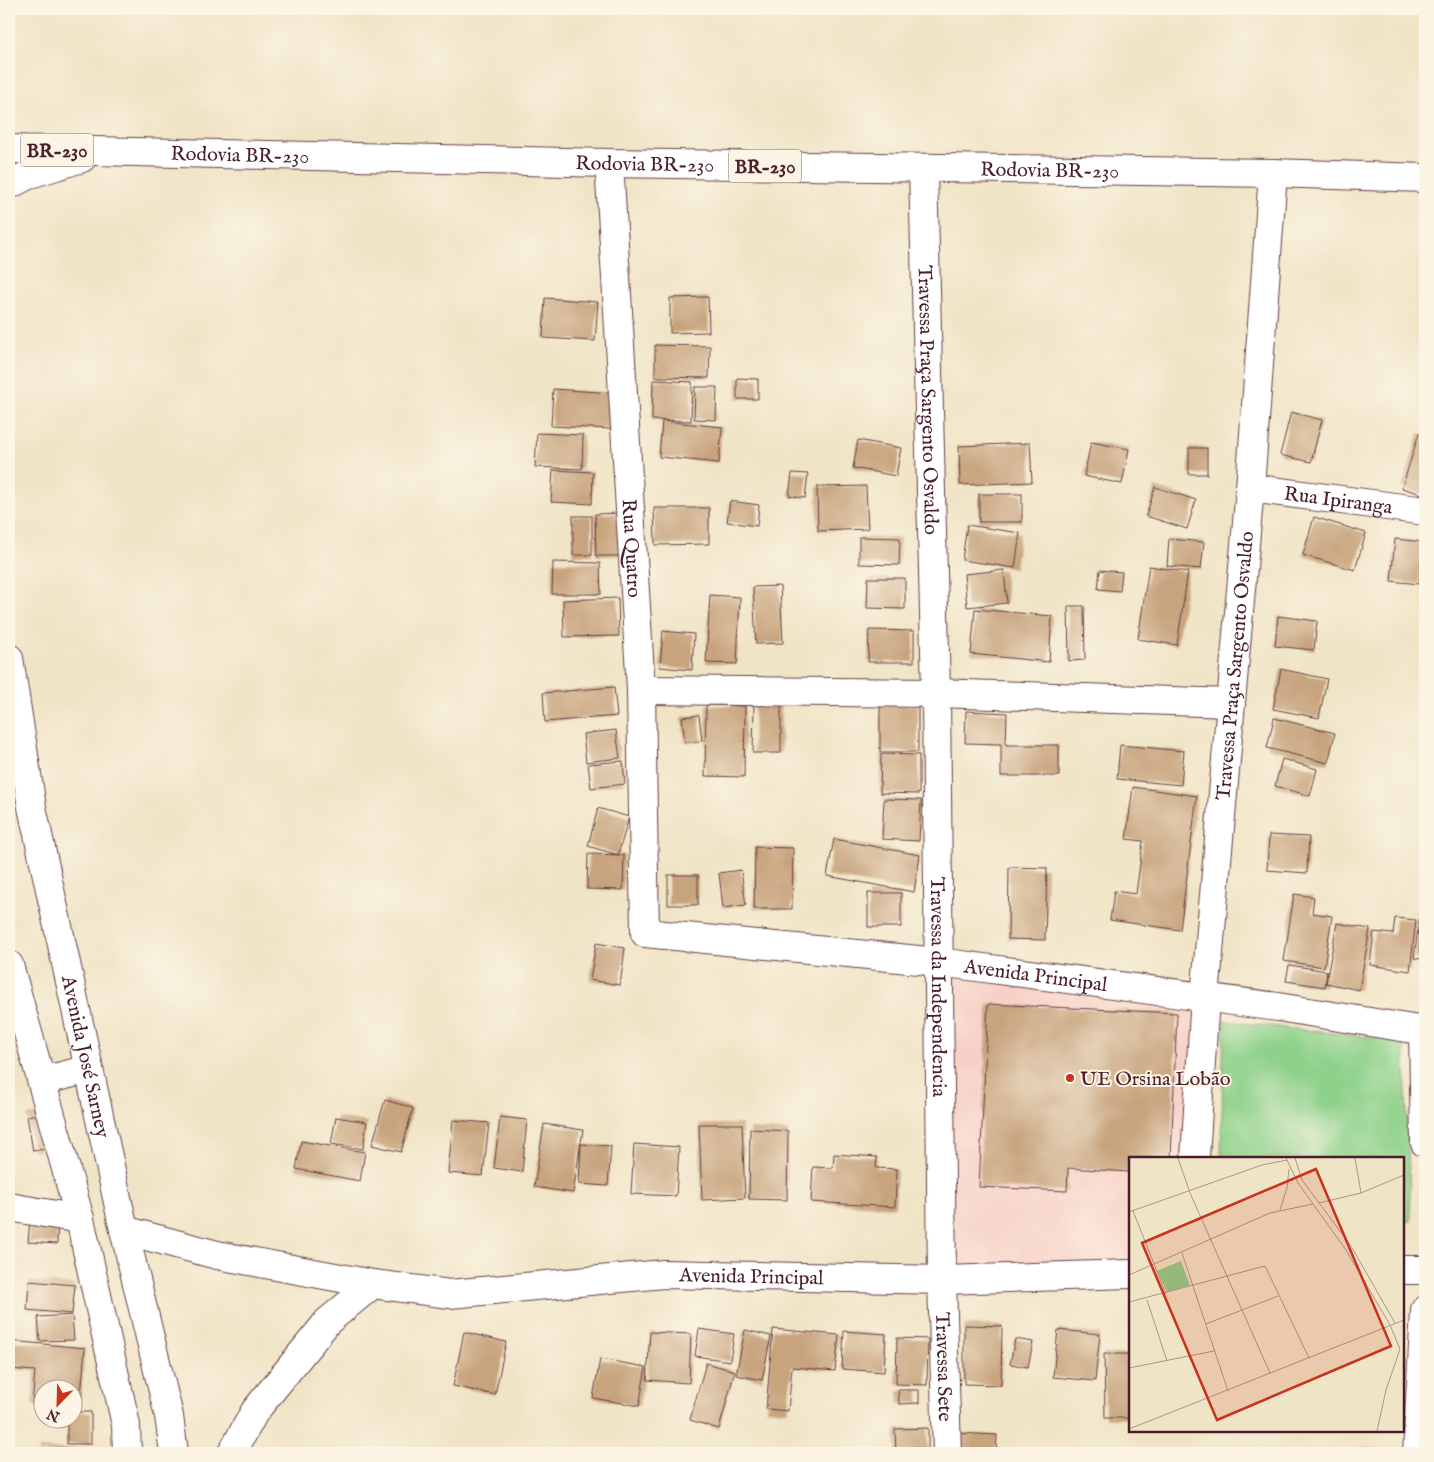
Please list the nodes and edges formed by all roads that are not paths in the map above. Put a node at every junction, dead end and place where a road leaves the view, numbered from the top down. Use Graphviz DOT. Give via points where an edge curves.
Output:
graph roads {
  1 [pos="9,149"];
  2 [pos="105,151"];
  3 [pos="608,163"];
  4 [pos="923,168"];
  5 [pos="1274,174"];
  6 [pos="1425,178"];
  7 [pos="9,185"];
  8 [pos="1250,488"];
  9 [pos="1425,511"];
  10 [pos="9,658"];
  11 [pos="641,690"];
  12 [pos="936,693"];
  13 [pos="1232,704"];
  14 [pos="645,933"];
  15 [pos="939,962"];
  16 [pos="9,965"];
  17 [pos="1206,997"];
  18 [pos="1424,1031"];
  19 [pos="89,1069"];
  20 [pos="42,1082"];
  21 [pos="1425,1143"];
  22 [pos="1194,1157"];
  23 [pos="9,1207"];
  24 [pos="80,1219"];
  25 [pos="124,1230"];
  26 [pos="1404,1270"];
  27 [pos="1425,1270"];
  28 [pos="1129,1274"];
  29 [pos="942,1280"];
  30 [pos="373,1284"];
  31 [pos="1425,1310"];
  32 [pos="127,1453"];
  33 [pos="174,1453"];
  34 [pos="232,1453"];
  35 [pos="947,1453"];
  36 [pos="1417,1453"];
  1 -- 2 [label="street, BR-230"];
  2 -- 3 [label="street, Rodovia BR-230 / BR-230"];
  2 -- 7 [label="street" via="30,174"];
  3 -- 4 [label="street, Rodovia BR-230 / BR-230"];
  3 -- 11 [label="street, Rua Quatro"];
  4 -- 5 [label="street, Rodovia BR-230 / BR-230"];
  4 -- 12 [label="street, Travessa Praça Sargento Osvaldo"];
  5 -- 6 [label="street, Rodovia BR-230 / BR-230"];
  5 -- 8 [label="street, Travessa Praça Sargento Osvaldo"];
  8 -- 9 [label="street, Rua Ipiranga"];
  8 -- 13 [label="street, Travessa Praça Sargento Osvaldo"];
  10 -- 19 [label="street, Avenida José Sarney" via="32,807"];
  11 -- 12 [label="street"];
  11 -- 14 [label="street, Rua Quatro"];
  12 -- 13 [label="street"];
  12 -- 15 [label="street, Travessa da Independencia"];
  13 -- 17 [label="street, Travessa Praça Sargento Osvaldo"];
  14 -- 15 [label="street, Avenida Principal"];
  15 -- 17 [label="street, Avenida Principal"];
  15 -- 29 [label="street, Travessa da Independencia"];
  16 -- 20 [label="street"];
  17 -- 18 [label="street, Avenida Principal"];
  17 -- 22 [label="street, Travessa Praça Sargento Osvaldo"];
  18 -- 21 [label="street"];
  19 -- 20 [label="street"];
  19 -- 25 [label="street, Avenida José Sarney"];
  20 -- 24 [label="street"];
  23 -- 24 [label="street"];
  24 -- 32 [label="street" via="126,1425"];
  25 -- 30 [label="street, Avenida Principal" via="217,1255"];
  25 -- 33 [label="street, Avenida José Sarney" via="169,1416"];
  26 -- 27 [label="street"];
  28 -- 29 [label="street, Avenida Principal"];
  29 -- 30 [label="street, Avenida Principal" via="664,1274 450,1294"];
  29 -- 35 [label="street, Travessa Sete"];
  30 -- 34 [label="street" via="328,1321 255,1411"];
  31 -- 36 [label="street"];
}
